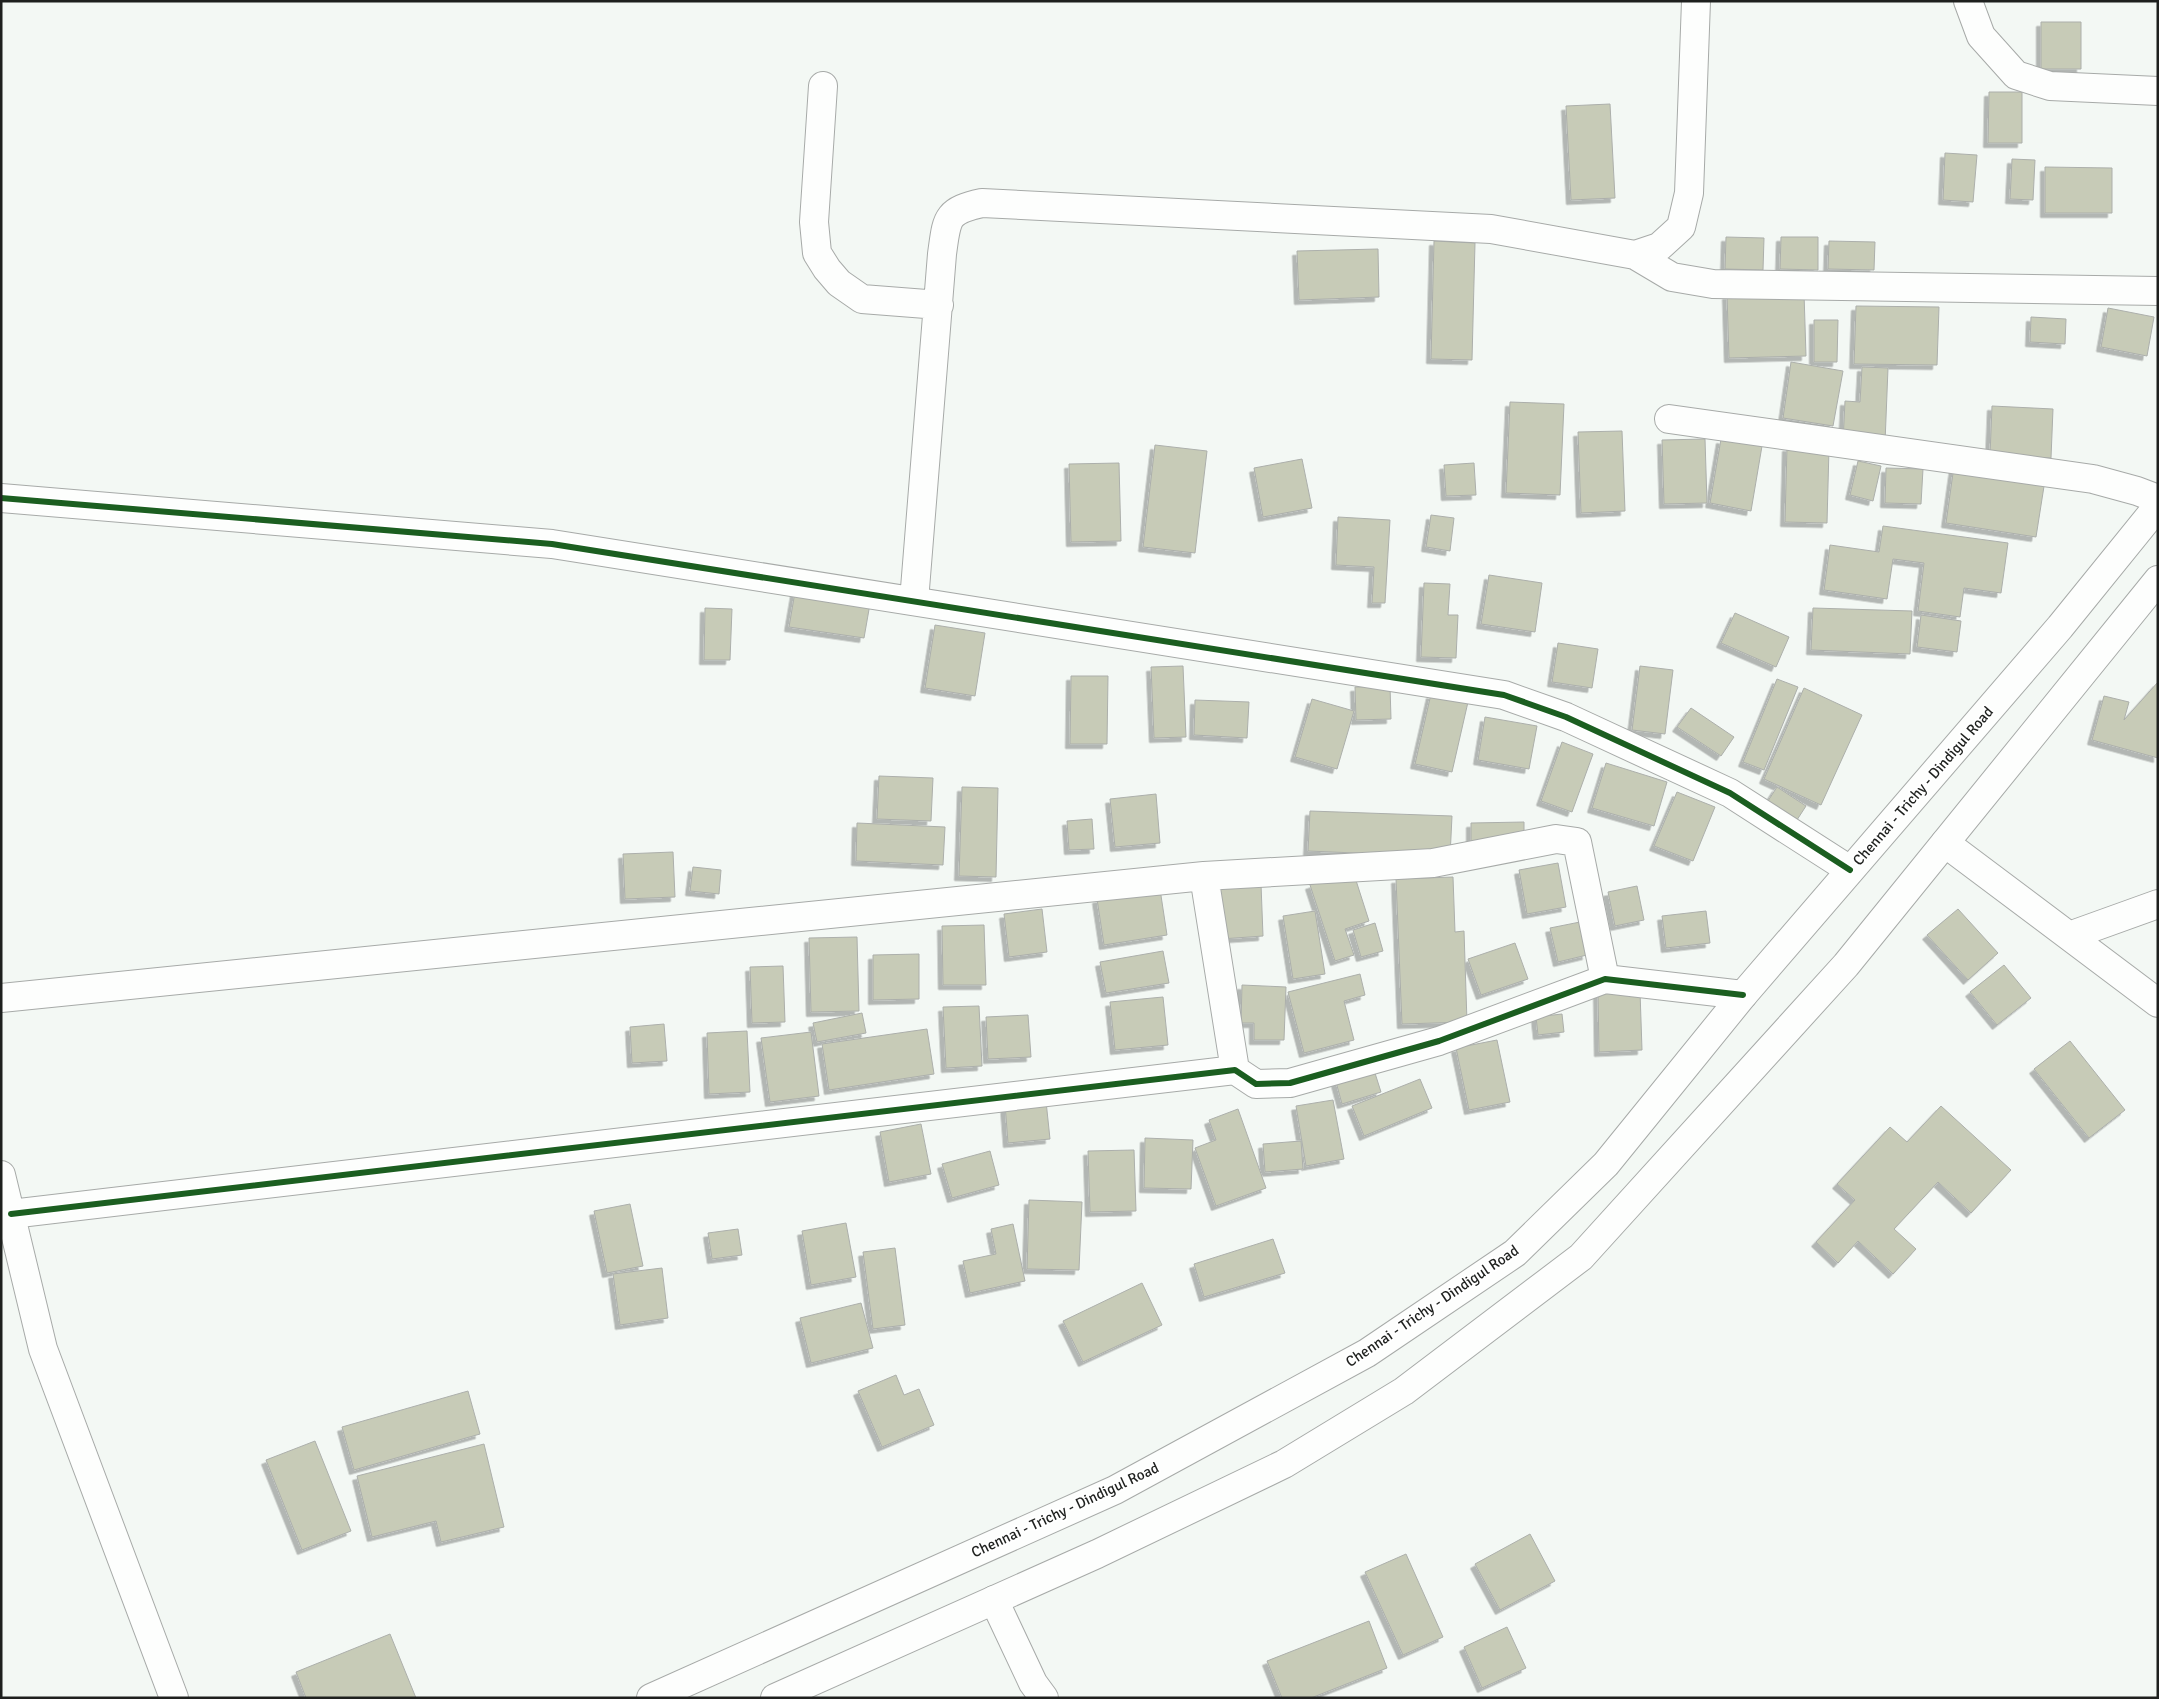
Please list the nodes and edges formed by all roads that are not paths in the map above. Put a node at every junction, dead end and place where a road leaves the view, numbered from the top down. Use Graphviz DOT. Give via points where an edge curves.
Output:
graph roads {
  1 [pos="1696,1"];
  2 [pos="1968,1"];
  3 [pos="823,86"];
  4 [pos="2158,90"];
  5 [pos="1635,255"];
  6 [pos="2158,291"];
  7 [pos="939,305"];
  8 [pos="1669,419"];
  9 [pos="1,498"];
  10 [pos="2158,499"];
  11 [pos="2158,506"];
  12 [pos="2158,580"];
  13 [pos="914,601"];
  14 [pos="1945,843"];
  15 [pos="1850,870"];
  16 [pos="1204,876"];
  17 [pos="2158,904"];
  18 [pos="2069,936"];
  19 [pos="1605,979"];
  20 [pos="1743,995"];
  21 [pos="1,998"];
  22 [pos="2158,1003"];
  23 [pos="1234,1070"];
  24 [pos="1,1175"];
  25 [pos="11,1214"];
  26 [pos="994,1600"];
  27 [pos="174,1698"];
  28 [pos="651,1698"];
  29 [pos="775,1698"];
  30 [pos="1044,1698"];
  1 -- 5 [label="main road" via="1688,193 1681,227 1659,246"];
  2 -- 4 [label="main road" via="1981,36 2016,75 2050,86"];
  3 -- 7 [label="main road" via="814,222 817,252 839,283 862,299"];
  5 -- 6 [label="main road" via="1672,277 1713,284"];
  5 -- 7 [label="main road" via="1491,229 982,203 960,207 946,221"];
  7 -- 13 [label="main road"];
  8 -- 10 [label="main road" via="2093,480"];
  9 -- 13 [label="main road" via="552,544"];
  11 -- 15 [label="main road, Chennai - Trichy - Dindigul Road" via="2060,627"];
  12 -- 14 [label="main road"];
  13 -- 15 [label="main road" via="1504,695 1609,736 1730,793"];
  14 -- 18 [label="main road"];
  14 -- 26 [label="main road" via="1846,965 1581,1258 1404,1390 1284,1464"];
  15 -- 20 [label="main road, Chennai - Trichy - Dindigul Road"];
  16 -- 19 [label="main road" via="1433,864 1556,839 1577,842"];
  16 -- 21 [label="main road"];
  16 -- 23 [label="main road"];
  17 -- 18 [label="main road"];
  18 -- 22 [label="main road"];
  19 -- 20 [label="main road"];
  19 -- 23 [label="main road" via="1439,1041 1290,1083 1256,1084"];
  20 -- 28 [label="main road, Chennai - Trichy - Dindigul Road" via="1606,1164 1516,1253 1368,1353 1115,1490"];
  23 -- 25 [label="main road"];
  24 -- 25 [label="main road"];
  25 -- 27 [label="main road" via="43,1349"];
  26 -- 29 [label="main road"];
  26 -- 30 [label="main road" via="1032,1683"];
}
